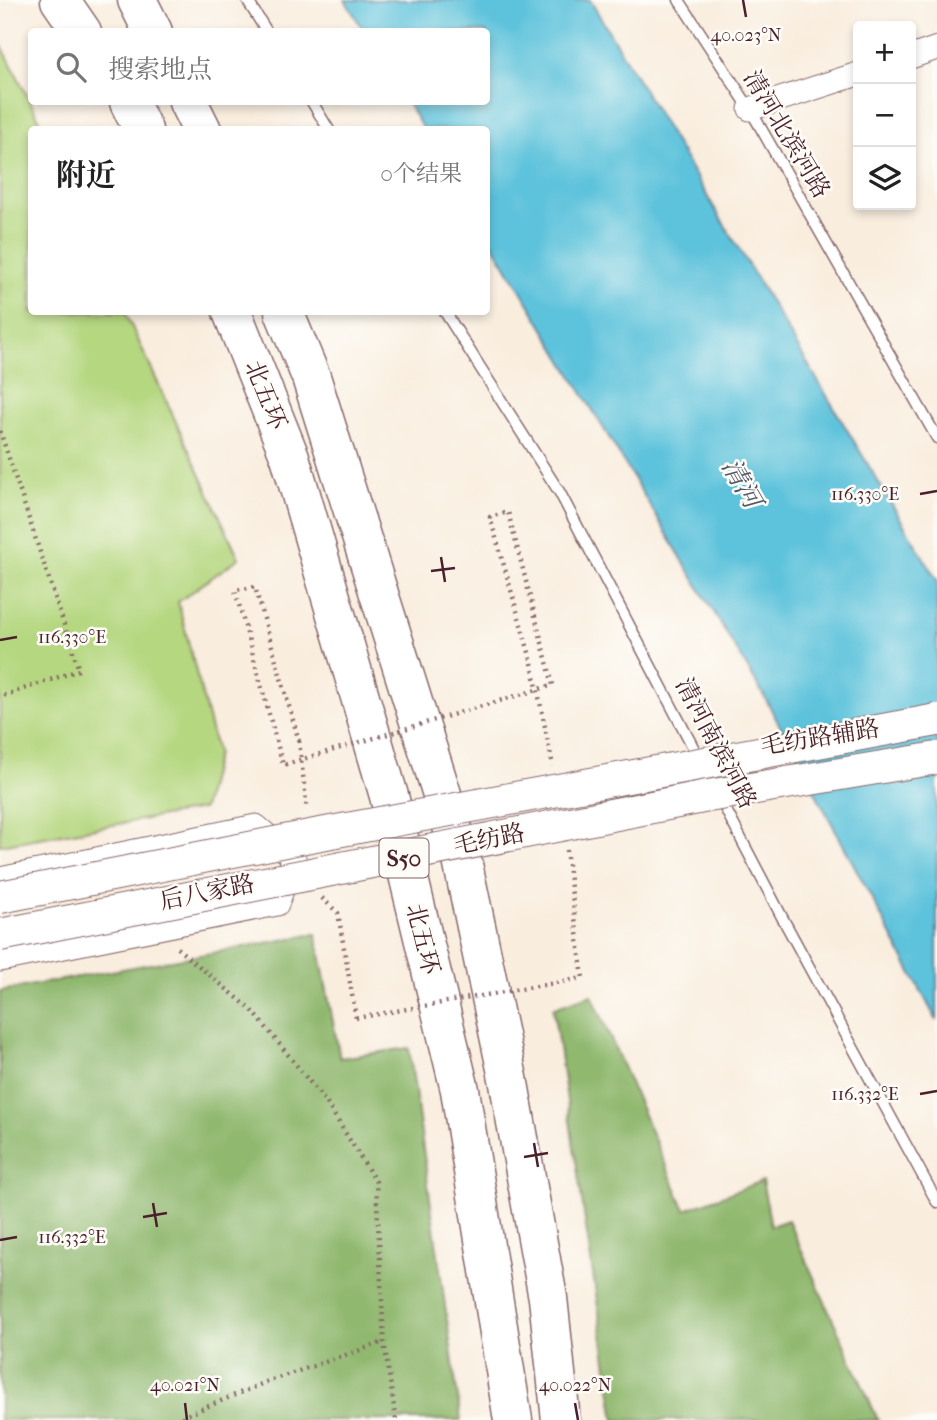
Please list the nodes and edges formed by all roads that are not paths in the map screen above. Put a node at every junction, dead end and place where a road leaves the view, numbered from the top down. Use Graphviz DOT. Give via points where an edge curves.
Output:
graph roads {
  1 [pos="60,0"];
  2 [pos="77,0"];
  3 [pos="137,0"];
  4 [pos="247,0"];
  5 [pos="679,0"];
  6 [pos="79,28"];
  7 [pos="91,28"];
  8 [pos="151,28"];
  9 [pos="264,28"];
  10 [pos="937,48"];
  11 [pos="916,55"];
  12 [pos="853,76"];
  13 [pos="130,105"];
  14 [pos="190,105"];
  15 [pos="314,105"];
  16 [pos="750,109"];
  17 [pos="141,126"];
  18 [pos="200,126"];
  19 [pos="327,126"];
  20 [pos="233,315"];
  21 [pos="285,315"];
  22 [pos="447,315"];
  23 [pos="937,438"];
  24 [pos="937,720"];
  25 [pos="937,744"];
  26 [pos="937,758"];
  27 [pos="712,780"];
  28 [pos="0,879"];
  29 [pos="0,897"];
  30 [pos="0,935"];
  31 [pos="0,960"];
  32 [pos="937,1202"];
  33 [pos="513,1420"];
  34 [pos="561,1420"];
  1 -- 6 [label="highway"];
  2 -- 7 [label="highway"];
  3 -- 8 [label="highway"];
  4 -- 9 [label="lane"];
  5 -- 16 [label="lane, 清河北滨河路"];
  10 -- 11 [label="street"];
  12 -- 16 [label="street"];
  13 -- 17 [label="highway"];
  14 -- 18 [label="highway"];
  15 -- 19 [label="lane"];
  16 -- 23 [label="lane, 清河北滨河路"];
  20 -- 33 [label="highway, 北五环 / S50" via="290,457 389,796 460,1090"];
  21 -- 34 [label="highway, 北五环 / S50" via="310,377 461,855 546,1285"];
  22 -- 27 [label="lane, 清河南滨河路" via="560,493"];
  24 -- 29 [label="main road, 毛纺路, bridge"];
  25 -- 27 [label="street, 毛纺路辅路"];
  26 -- 30 [label="main road, 毛纺路, bridge" via="708,796"];
  27 -- 32 [label="lane, 清河南滨河路"];
  28 -- 31 [label="street, 后八家路" via="256,827 294,858 276,904"];
}
